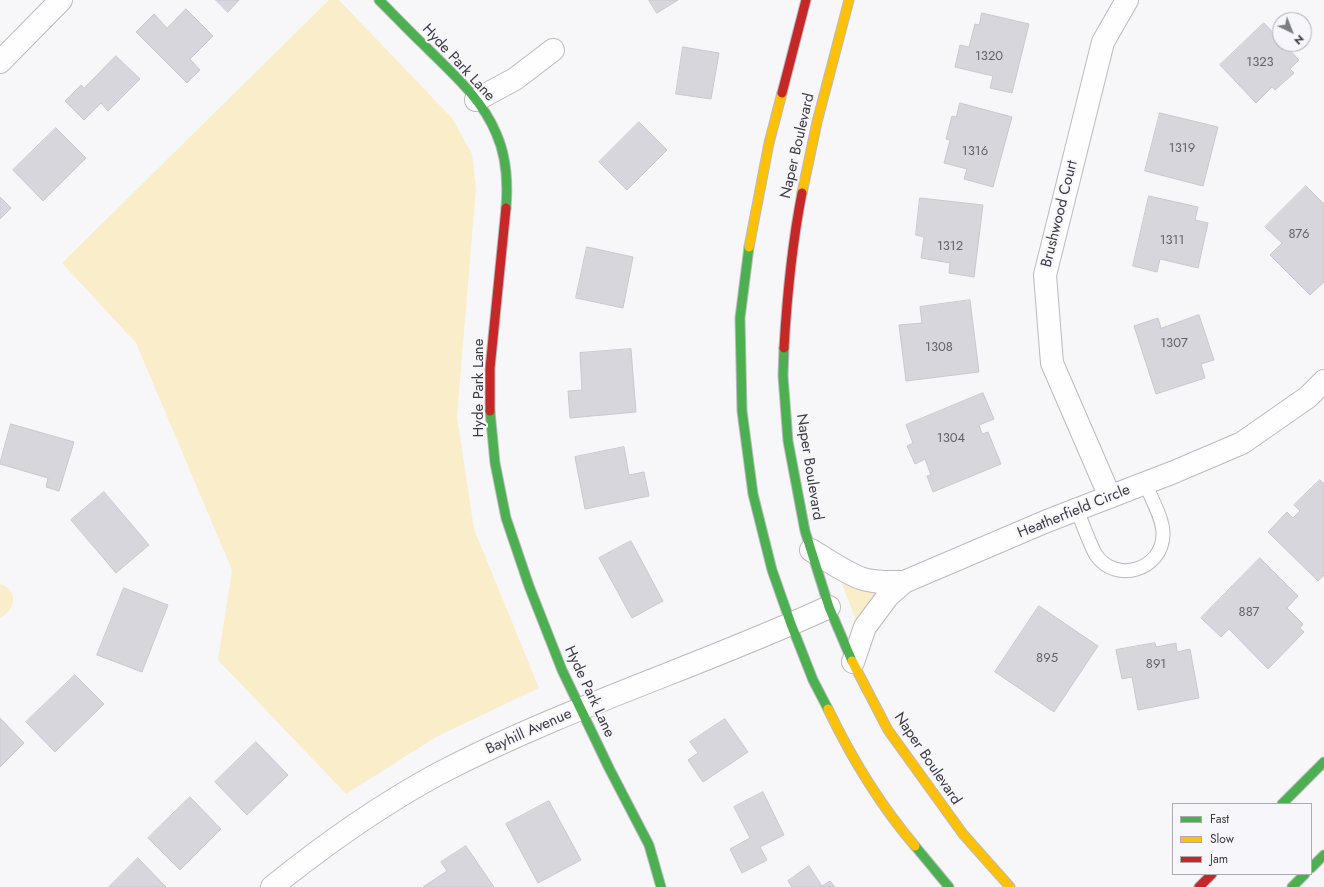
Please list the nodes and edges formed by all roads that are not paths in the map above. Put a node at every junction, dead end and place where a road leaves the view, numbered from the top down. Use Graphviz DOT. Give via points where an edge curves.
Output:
graph roads {
  1 [pos="61,0"];
  2 [pos="379,0"];
  3 [pos="806,0"];
  4 [pos="849,0"];
  5 [pos="1128,0"];
  6 [pos="553,50"];
  7 [pos="0,62"];
  8 [pos="476,100"];
  9 [pos="1324,381"];
  10 [pos="1145,483"];
  11 [pos="1110,497"];
  12 [pos="1077,510"];
  13 [pos="811,550"];
  14 [pos="904,582"];
  15 [pos="829,607"];
  16 [pos="791,624"];
  17 [pos="853,662"];
  18 [pos="580,709"];
  19 [pos="1324,762"];
  20 [pos="1283,803"];
  21 [pos="1324,855"];
  22 [pos="1312,867"];
  23 [pos="1211,875"];
  24 [pos="1304,875"];
  25 [pos="272,887"];
  26 [pos="660,887"];
  27 [pos="949,887"];
  28 [pos="1010,887"];
  29 [pos="1199,887"];
  30 [pos="1292,887"];
  1 -- 7 [label="street"];
  2 -- 8 [label="main road, Hyde Park Lane"];
  3 -- 16 [label="main road, Naper Boulevard" via="769,143 750,242 740,318 742,411 753,494 772,570"];
  4 -- 13 [label="main road, Naper Boulevard" via="804,180 794,234 786,311 783,376 788,441"];
  5 -- 11 [label="street, Brushwood Court" via="1103,42 1045,275 1052,363"];
  6 -- 8 [label="street" via="515,79"];
  8 -- 18 [label="main road, Hyde Park Lane" via="496,132 506,183 490,368 490,414 495,463 506,518 529,586"];
  9 -- 10 [label="street, Heatherfield Circle" via="1308,397 1242,443"];
  10 -- 11 [label="street, Heatherfield Circle"];
  10 -- 12 [label="lane" via="1162,524 1163,534 1158,553 1144,567 1125,572 1104,564 1096,554"];
  11 -- 12 [label="street, Heatherfield Circle"];
  12 -- 14 [label="street, Heatherfield Circle"];
  13 -- 14 [label="street, Heatherfield Circle" via="861,578 882,582"];
  13 -- 15 [label="main road, Naper Boulevard"];
  14 -- 17 [label="street" via="888,596 865,626"];
  15 -- 16 [label="street, Bayhill Avenue"];
  15 -- 17 [label="main road, Naper Boulevard"];
  16 -- 18 [label="street, Bayhill Avenue"];
  16 -- 27 [label="main road, Naper Boulevard" via="813,680 856,762 901,830"];
  17 -- 28 [label="main road, Naper Boulevard" via="896,742 963,834"];
  18 -- 25 [label="street, Bayhill Avenue" via="438,774 338,836"];
  18 -- 26 [label="main road, Hyde Park Lane" via="649,845"];
  19 -- 20 [label="main road"];
  21 -- 22 [label="main road"];
  23 -- 29 [label="main road"];
  24 -- 30 [label="main road"];
}
